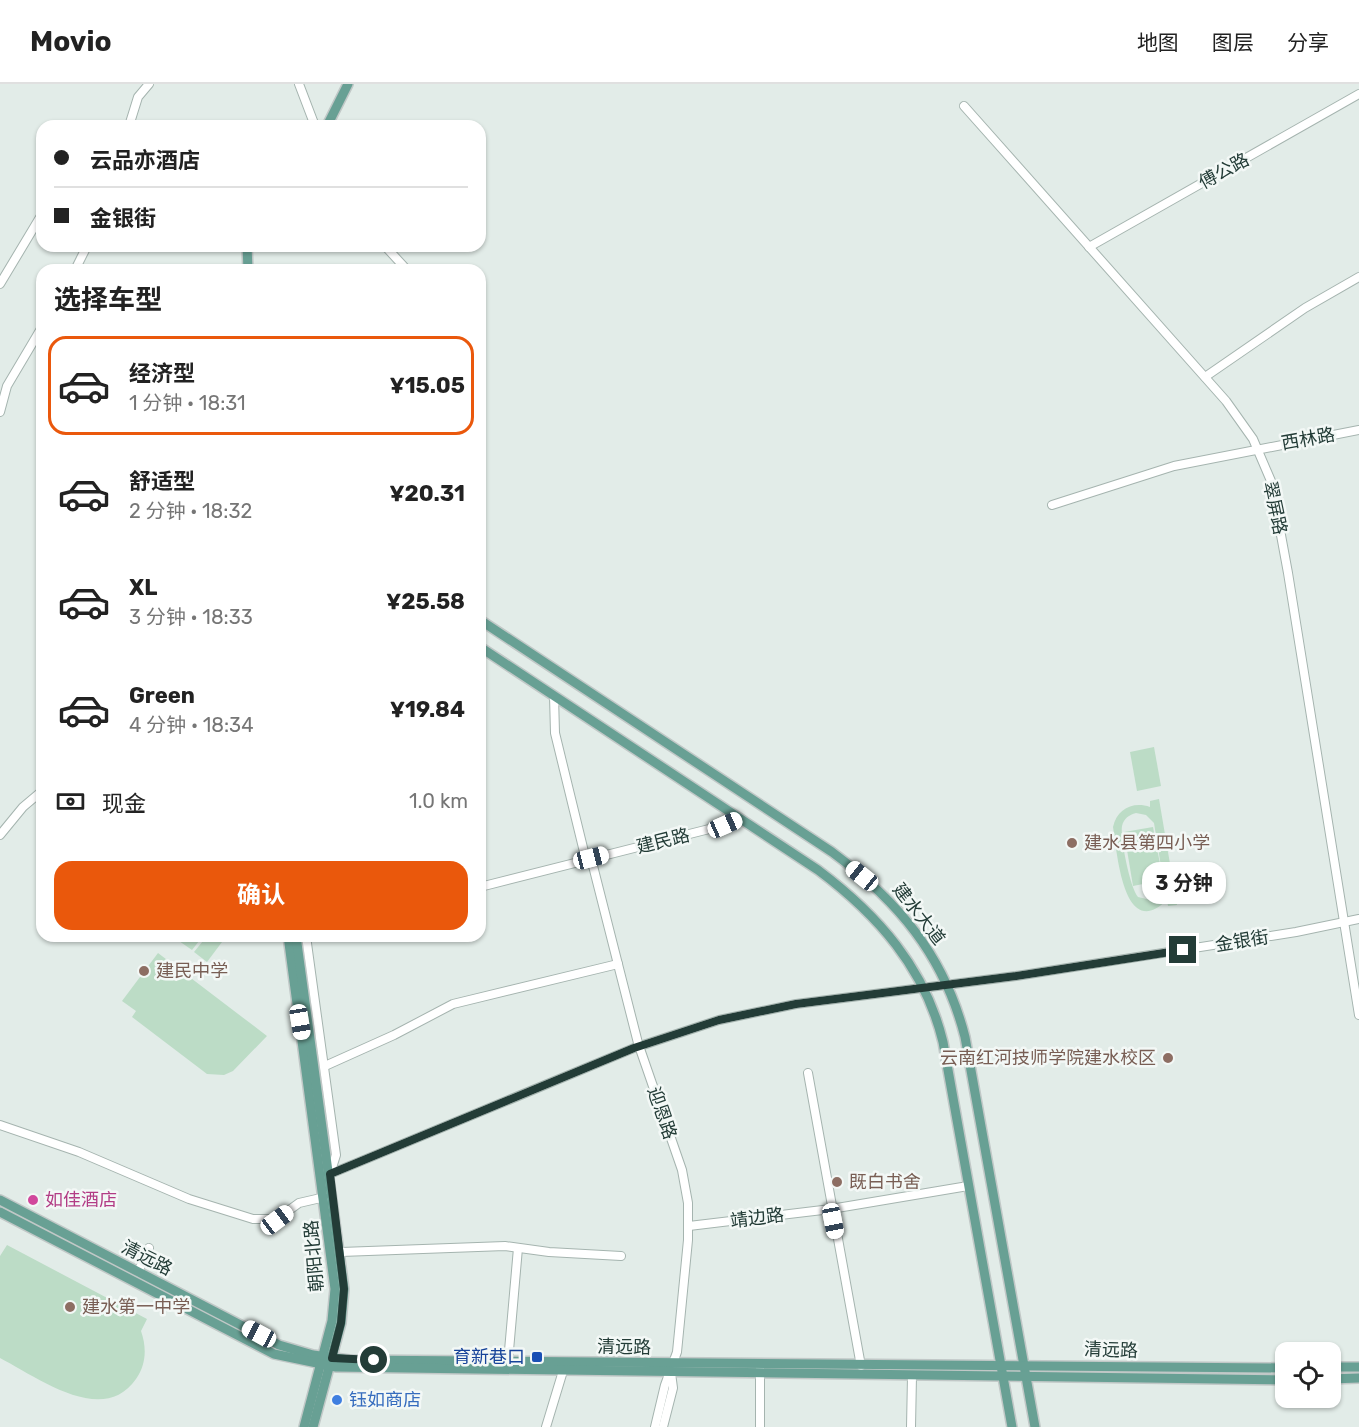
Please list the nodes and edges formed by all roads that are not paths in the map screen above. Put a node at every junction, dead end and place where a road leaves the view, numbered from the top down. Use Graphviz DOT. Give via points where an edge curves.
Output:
graph roads {
  1 [pos="149,84"];
  2 [pos="299,84"];
  3 [pos="348,84"];
  4 [pos="1359,94"];
  5 [pos="964,106"];
  6 [pos="131,120"];
  7 [pos="313,120"];
  8 [pos="330,120"];
  9 [pos="36,224"];
  10 [pos="1089,247"];
  11 [pos="390,252"];
  12 [pos="402,264"];
  13 [pos="1359,277"];
  14 [pos="0,284"];
  15 [pos="36,337"];
  16 [pos="1205,377"];
  17 [pos="3,391"];
  18 [pos="0,412"];
  19 [pos="1359,430"];
  20 [pos="1257,448"];
  21 [pos="1052,505"];
  22 [pos="486,624"];
  23 [pos="486,651"];
  24 [pos="554,696"];
  25 [pos="36,796"];
  26 [pos="740,819"];
  27 [pos="0,835"];
  28 [pos="589,859"];
  29 [pos="486,885"];
  30 [pos="1359,919"];
  31 [pos="1344,922"];
  32 [pos="289,942"];
  33 [pos="297,942"];
  34 [pos="307,942"];
  35 [pos="618,964"];
  36 [pos="948,985"];
  37 [pos="924,988"];
  38 [pos="1359,1015"];
  39 [pos="639,1046"];
  40 [pos="325,1066"];
  41 [pos="808,1073"];
  42 [pos="0,1125"];
  43 [pos="330,1174"];
  44 [pos="968,1186"];
  45 [pos="325,1197"];
  46 [pos="0,1200"];
  47 [pos="831,1209"];
  48 [pos="0,1212"];
  49 [pos="689,1226"];
  50 [pos="149,1248"];
  51 [pos="518,1248"];
  52 [pos="341,1252"];
  53 [pos="621,1256"];
  54 [pos="138,1272"];
  55 [pos="326,1362"];
  56 [pos="508,1362"];
  57 [pos="861,1366"];
  58 [pos="1001,1366"];
  59 [pos="1024,1366"];
  60 [pos="1359,1367"];
  61 [pos="672,1368"];
  62 [pos="1275,1368"];
  63 [pos="1341,1368"];
  64 [pos="760,1369"];
  65 [pos="563,1371"];
  66 [pos="912,1376"];
  67 [pos="1003,1378"];
  68 [pos="1026,1378"];
  69 [pos="1359,1378"];
  70 [pos="1341,1379"];
  71 [pos="1275,1380"];
  72 [pos="547,1425"];
  73 [pos="304,1427"];
  74 [pos="313,1427"];
  75 [pos="556,1427"];
  76 [pos="655,1427"];
  77 [pos="663,1427"];
  78 [pos="760,1427"];
  79 [pos="911,1427"];
  80 [pos="1012,1427"];
  81 [pos="1035,1427"];
  1 -- 6 [label="street" via="138,98"];
  2 -- 7 [label="street"];
  3 -- 8 [label="main road"];
  4 -- 10 [label="street, 傅公路"];
  5 -- 10 [label="street, 翠屏路"];
  9 -- 14 [label="street"];
  10 -- 16 [label="street, 翠屏路"];
  11 -- 12 [label="street"];
  13 -- 16 [label="street" via="1305,308"];
  15 -- 17 [label="street"];
  16 -- 20 [label="street, 翠屏路"];
  17 -- 18 [label="street"];
  19 -- 20 [label="street, 西林路"];
  20 -- 21 [label="street, 西林路" via="1147,473"];
  20 -- 31 [label="street, 翠屏路" via="1271,481 1288,573"];
  22 -- 36 [label="main road, 建水大道" via="848,864 908,920"];
  23 -- 24 [label="main road, 建水大道"];
  24 -- 26 [label="main road, 建水大道"];
  24 -- 28 [label="street, 迎恩路" via="555,732"];
  25 -- 27 [label="street"];
  26 -- 28 [label="street, 建民路"];
  26 -- 37 [label="main road, 建水大道" via="818,870 861,904 889,934"];
  28 -- 29 [label="street, 建民路"];
  28 -- 35 [label="street, 迎恩路"];
  30 -- 31 [label="street, 金银街"];
  31 -- 36 [label="street, 金银街"];
  31 -- 38 [label="street, 翠屏路"];
  32 -- 45 [label="main road, 朝阳北路"];
  33 -- 43 [label="main road, 朝阳北路"];
  34 -- 40 [label="street"];
  35 -- 39 [label="street, 迎恩路"];
  35 -- 40 [label="street" via="453,1004"];
  36 -- 37 [label="street, 金银街"];
  36 -- 59 [label="main road, 建水大道" via="965,1037"];
  37 -- 39 [label="street, 金银街" via="770,1009"];
  37 -- 44 [label="main road, 建水大道" via="943,1042"];
  39 -- 43 [label="street, 金银街"];
  39 -- 49 [label="street, 迎恩路" via="685,1179"];
  40 -- 43 [label="street" via="336,1155"];
  41 -- 47 [label="street"];
  42 -- 45 [label="street" via="79,1152 189,1199 253,1219 277,1220 299,1203"];
  43 -- 52 [label="main road, 朝阳北路"];
  44 -- 47 [label="street, 靖边路"];
  44 -- 58 [label="main road, 建水大道"];
  45 -- 55 [label="main road, 朝阳北路" via="335,1289"];
  46 -- 54 [label="main road, 清远路"];
  47 -- 49 [label="street, 靖边路"];
  47 -- 57 [label="street"];
  48 -- 55 [label="main road, 清远路" via="274,1354"];
  49 -- 61 [label="street, 迎恩路" via="677,1352"];
  50 -- 54 [label="street"];
  51 -- 52 [label="street" via="506,1245"];
  51 -- 53 [label="street"];
  51 -- 56 [label="street"];
  52 -- 55 [label="main road, 朝阳北路" via="343,1311"];
  54 -- 55 [label="main road, 清远路" via="279,1345"];
  55 -- 56 [label="main road, 清远路"];
  55 -- 65 [label="main road, 清远路"];
  55 -- 73 [label="main road, 朝阳北路"];
  55 -- 74 [label="main road, 朝阳北路"];
  56 -- 61 [label="main road, 清远路"];
  57 -- 58 [label="main road, 清远路"];
  57 -- 64 [label="main road, 清远路"];
  58 -- 59 [label="main road, 清远路"];
  58 -- 67 [label="main road, 建水大道"];
  59 -- 62 [label="main road, 清远路"];
  59 -- 68 [label="main road, 建水大道"];
  60 -- 63 [label="main road"];
  61 -- 64 [label="main road, 清远路"];
  61 -- 65 [label="main road, 清远路"];
  61 -- 76 [label="street, 迎恩路"];
  61 -- 77 [label="street, 迎恩路" via="673,1388"];
  64 -- 66 [label="main road, 清远路"];
  64 -- 78 [label="street"];
  65 -- 72 [label="street"];
  66 -- 67 [label="main road, 清远路"];
  66 -- 79 [label="street"];
  67 -- 68 [label="main road, 清远路"];
  67 -- 80 [label="main road, 建水大道"];
  68 -- 71 [label="main road, 清远路"];
  68 -- 81 [label="main road, 建水大道"];
  69 -- 70 [label="main road"];
  72 -- 75 [label="street"];
}
